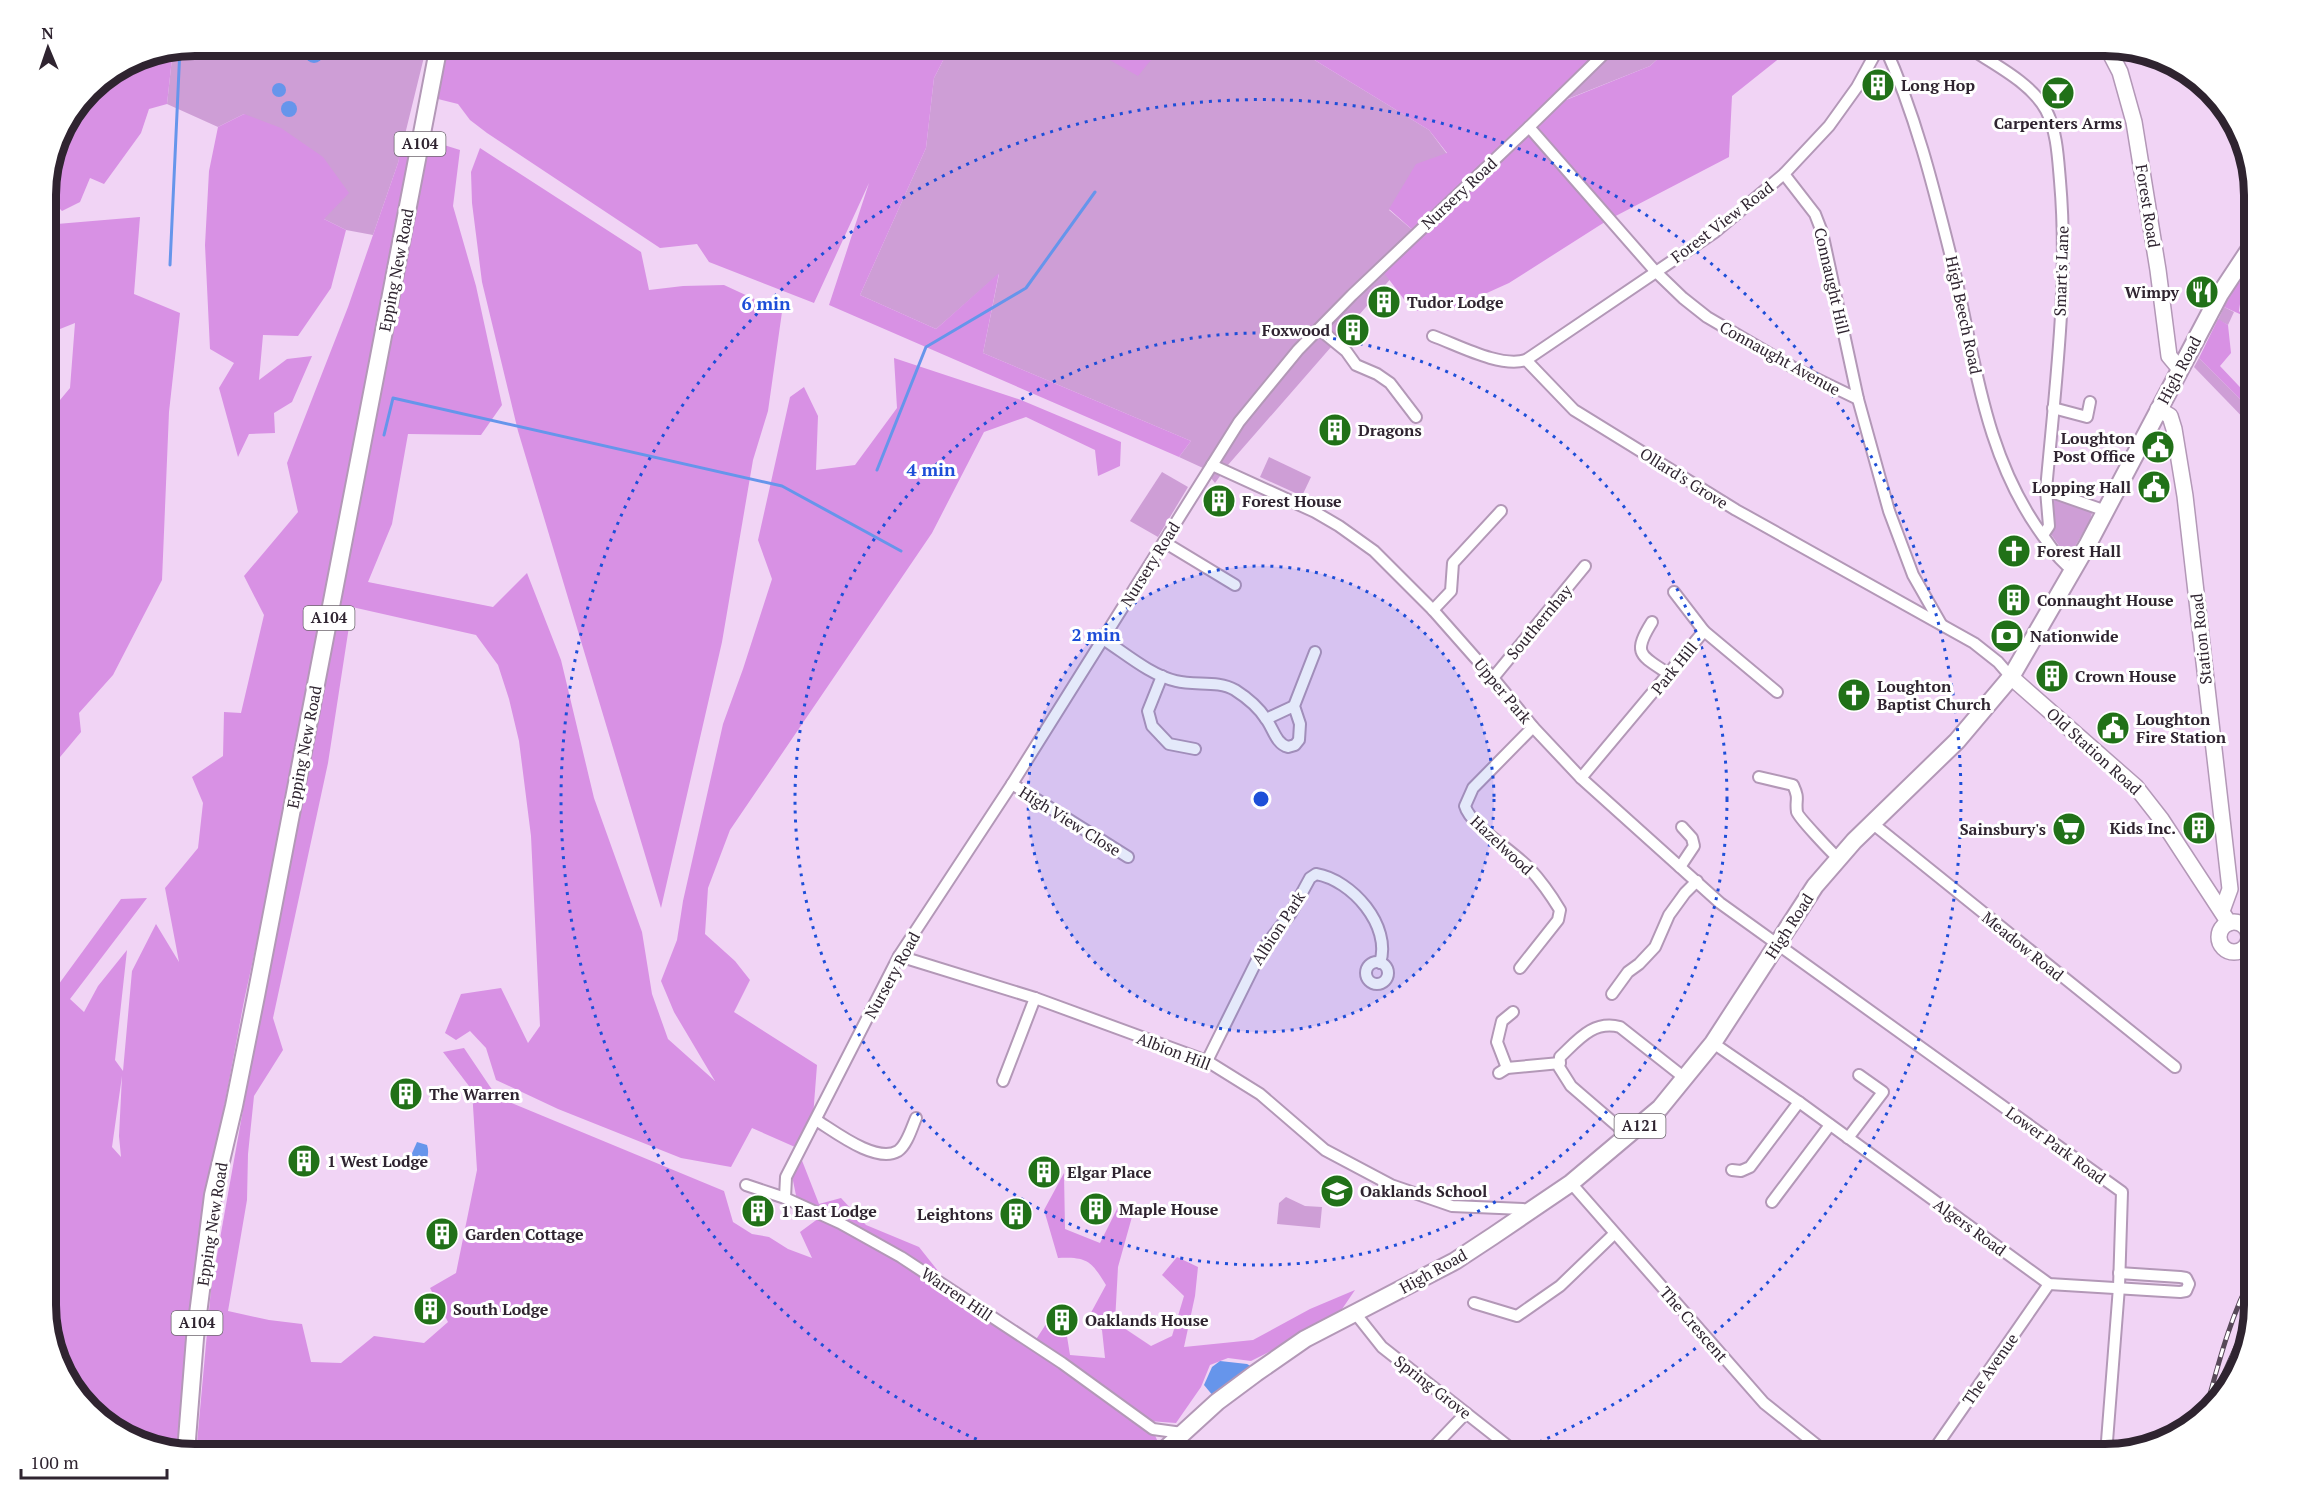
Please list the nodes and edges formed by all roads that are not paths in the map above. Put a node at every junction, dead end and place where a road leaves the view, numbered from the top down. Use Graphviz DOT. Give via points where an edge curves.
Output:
graph roads {
  1 [pos="437,56"];
  2 [pos="1602,56"];
  3 [pos="1875,56"];
  4 [pos="1888,56"];
  5 [pos="1981,56"];
  6 [pos="2112,56"];
  7 [pos="1529,127"];
  8 [pos="1784,174"];
  9 [pos="2244,258"];
  10 [pos="1655,271"];
  11 [pos="1319,329"];
  12 [pos="1433,336"];
  13 [pos="1526,360"];
  14 [pos="2180,368"];
  15 [pos="1858,399"];
  16 [pos="2090,402"];
  17 [pos="2053,408"];
  18 [pos="2158,409"];
  19 [pos="1416,417"];
  20 [pos="1212,465"];
  21 [pos="2046,489"];
  22 [pos="1502,511"];
  23 [pos="2106,511"];
  24 [pos="2043,535"];
  25 [pos="1164,542"];
  26 [pos="1578,569"];
  27 [pos="2073,570"];
  28 [pos="1235,585"];
  29 [pos="1674,592"];
  30 [pos="1433,610"];
  31 [pos="1652,622"];
  32 [pos="1941,624"];
  33 [pos="1704,631"];
  34 [pos="1103,639"];
  35 [pos="1315,652"];
  36 [pos="1669,674"];
  37 [pos="1162,676"];
  38 [pos="2011,676"];
  39 [pos="1493,678"];
  40 [pos="1777,692"];
  41 [pos="1294,706"];
  42 [pos="1266,719"];
  43 [pos="1533,727"];
  44 [pos="1195,749"];
  45 [pos="1759,777"];
  46 [pos="1581,778"];
  47 [pos="1012,784"];
  48 [pos="1872,823"];
  49 [pos="1682,827"];
  50 [pos="1128,857"];
  51 [pos="1838,858"];
  52 [pos="1680,867"];
  53 [pos="1697,881"];
  54 [pos="2225,917"];
  55 [pos="2244,926"];
  56 [pos="1778,945"];
  57 [pos="2244,948"];
  58 [pos="899,956"];
  59 [pos="1380,963"];
  60 [pos="1520,968"];
  61 [pos="1612,993"];
  62 [pos="1035,998"];
  63 [pos="1513,1012"];
  64 [pos="1713,1043"];
  65 [pos="1207,1061"];
  66 [pos="1560,1063"];
  67 [pos="2175,1067"];
  68 [pos="1859,1075"];
  69 [pos="1686,1079"];
  70 [pos="1003,1081"];
  71 [pos="1798,1102"];
  72 [pos="916,1118"];
  73 [pos="816,1120"];
  74 [pos="1830,1125"];
  75 [pos="1629,1136"];
  76 [pos="1848,1138"];
  77 [pos="1732,1170"];
  78 [pos="1571,1183"];
  79 [pos="746,1185"];
  80 [pos="785,1198"];
  81 [pos="1772,1202"];
  82 [pos="1529,1212"];
  83 [pos="1614,1234"];
  84 [pos="2119,1273"];
  85 [pos="2049,1284"];
  86 [pos="2119,1287"];
  87 [pos="1474,1303"];
  88 [pos="1355,1313"];
  89 [pos="1466,1413"];
  90 [pos="1153,1429"];
  91 [pos="1182,1433"];
  92 [pos="187,1443"];
  93 [pos="1159,1444"];
  94 [pos="1170,1444"];
  95 [pos="1436,1444"];
  96 [pos="1505,1444"];
  97 [pos="1815,1444"];
  98 [pos="1938,1444"];
  99 [pos="2107,1444"];
  1 -- 92 [label="main road, Epping New Road / A104" via="256,996 213,1195"];
  2 -- 7 [label="street, Nursery Road"];
  3 -- 8 [label="street, Forest View Road" via="1829,126"];
  4 -- 24 [label="street, High Beech Road" via="1921,139 1992,436 2029,519"];
  5 -- 17 [label="street, Smart's Lane" via="2036,97 2046,110 2054,133 2063,236"];
  6 -- 14 [label="street, Forest Road" via="2134,122 2169,356"];
  7 -- 10 [label="street, Connaught Avenue"];
  7 -- 11 [label="street, Nursery Road"];
  8 -- 10 [label="street, Forest View Road" via="1714,232"];
  8 -- 15 [label="street, Connaught Hill" via="1815,214 1822,232"];
  9 -- 14 [label="main road, High Road / A121"];
  10 -- 13 [label="street, Forest View Road"];
  10 -- 15 [label="street, Connaught Avenue" via="1707,317 1794,368"];
  11 -- 19 [label="street" via="1346,351 1356,365 1390,383"];
  11 -- 20 [label="street, Nursery Road" via="1239,422"];
  12 -- 13 [label="street" via="1485,356 1516,363"];
  13 -- 32 [label="street, Ollard's Grove" via="1574,410 1736,510"];
  14 -- 18 [label="main road, High Road / A121"];
  15 -- 32 [label="street, Connaught Avenue" via="1889,511 1913,575"];
  16 -- 17 [label="street" via="2087,417"];
  17 -- 21 [label="street, Smart's Lane"];
  18 -- 23 [label="main road, High Road / A121"];
  18 -- 54 [label="street, Station Road" via="2170,416 2185,496 2230,889"];
  20 -- 25 [label="street, Nursery Road"];
  20 -- 30 [label="street, Upper Park" via="1339,526 1374,551"];
  21 -- 23 [label="street"];
  21 -- 24 [label="street, Smart's Lane" via="2049,526"];
  22 -- 30 [label="street" via="1453,563 1452,591"];
  23 -- 27 [label="main road, High Road / A121"];
  24 -- 27 [label="street, High Beech Road" via="2059,559"];
  25 -- 28 [label="street"];
  25 -- 34 [label="street, Nursery Road"];
  26 -- 39 [label="street, Southernhay"];
  27 -- 38 [label="main road, High Road / A121"];
  29 -- 33 [label="street"];
  30 -- 39 [label="street, Upper Park"];
  31 -- 36 [label="street" via="1639,647 1643,655"];
  32 -- 38 [label="street" via="1974,643"];
  33 -- 36 [label="street, Park Hill"];
  33 -- 40 [label="street, Park Hill"];
  34 -- 37 [label="street"];
  34 -- 47 [label="street, Nursery Road"];
  35 -- 41 [label="street"];
  36 -- 46 [label="street, Park Hill"];
  37 -- 42 [label="street" via="1233,689"];
  37 -- 44 [label="street" via="1148,711 1152,726 1169,744"];
  38 -- 48 [label="main road, High Road / A121" via="1957,741"];
  38 -- 54 [label="street, Old Station Road" via="2136,787 2162,819"];
  39 -- 43 [label="street, Upper Park"];
  41 -- 42 [label="street"];
  41 -- 42 [label="street" via="1300,736 1292,747 1284,747 1278,741"];
  43 -- 46 [label="street, Upper Park"];
  43 -- 60 [label="street, Hazelwood" via="1473,788 1465,806 1471,819 1529,868 1560,909 1558,920"];
  45 -- 51 [label="street" via="1792,785 1800,819"];
  46 -- 52 [label="street, Upper Park"];
  47 -- 50 [label="street, High View Close"];
  47 -- 58 [label="street, Nursery Road"];
  48 -- 51 [label="main road, High Road / A121"];
  48 -- 67 [label="street, Meadow Road"];
  49 -- 52 [label="street" via="1694,846"];
  51 -- 56 [label="main road, High Road / A121" via="1815,886"];
  52 -- 53 [label="street, Upper Park"];
  53 -- 56 [label="street, Upper Park" via="1720,903"];
  53 -- 61 [label="street" via="1670,915 1655,947"];
  54 -- 55 [label="street"];
  54 -- 57 [label="street" via="2219,936 2223,947 2233,952"];
  56 -- 64 [label="main road, High Road / A121"];
  56 -- 84 [label="street, Lower Park Road" via="2122,1192"];
  58 -- 62 [label="street, Albion Hill"];
  58 -- 73 [label="street, Nursery Road"];
  59 -- 65 [label="street, Albion Park" via="1381,936 1376,921 1346,887 1316,874 1262,950"];
  62 -- 65 [label="street, Albion Hill"];
  62 -- 70 [label="street"];
  63 -- 66 [label="street" via="1502,1021 1497,1042 1503,1071"];
  64 -- 69 [label="main road, High Road / A121"];
  64 -- 71 [label="street, Algers Road"];
  65 -- 82 [label="street, Albion Hill" via="1260,1094 1324,1150 1391,1185 1452,1206"];
  66 -- 69 [label="street" via="1560,1057 1584,1034 1608,1024 1620,1027"];
  66 -- 75 [label="street" via="1571,1086"];
  68 -- 76 [label="street" via="1883,1092"];
  69 -- 75 [label="main road, High Road / A121"];
  71 -- 74 [label="street, Algers Road"];
  71 -- 77 [label="street" via="1750,1167"];
  72 -- 73 [label="street" via="903,1145 889,1154 873,1153"];
  73 -- 80 [label="street, Nursery Road" via="786,1178"];
  74 -- 76 [label="street, Algers Road"];
  74 -- 81 [label="street"];
  75 -- 78 [label="main road, High Road / A121"];
  76 -- 85 [label="street, Algers Road"];
  78 -- 82 [label="main road, High Road / A121"];
  78 -- 83 [label="street, The Crescent"];
  79 -- 80 [label="street, Warren Hill"];
  80 -- 90 [label="street, Warren Hill" via="901,1257 1062,1363"];
  82 -- 88 [label="main road, High Road / A121" via="1455,1261"];
  83 -- 87 [label="street" via="1560,1286 1517,1316"];
  83 -- 97 [label="street, The Crescent" via="1764,1403"];
  84 -- 86 [label="street, Lower Park Road"];
  84 -- 86 [label="street" via="2180,1277 2189,1284 2186,1291 2180,1292"];
  85 -- 86 [label="street"];
  85 -- 98 [label="street, The Avenue"];
  86 -- 99 [label="street, Lower Park Road"];
  88 -- 89 [label="street, Spring Grove" via="1382,1347"];
  88 -- 91 [label="main road, High Road / A121" via="1256,1373"];
  89 -- 95 [label="street"];
  89 -- 96 [label="street, Spring Grove"];
  90 -- 91 [label="street, Warren Hill"];
  90 -- 93 [label="street, Warren Hill"];
  91 -- 94 [label="main road, High Road / A121"];
}
